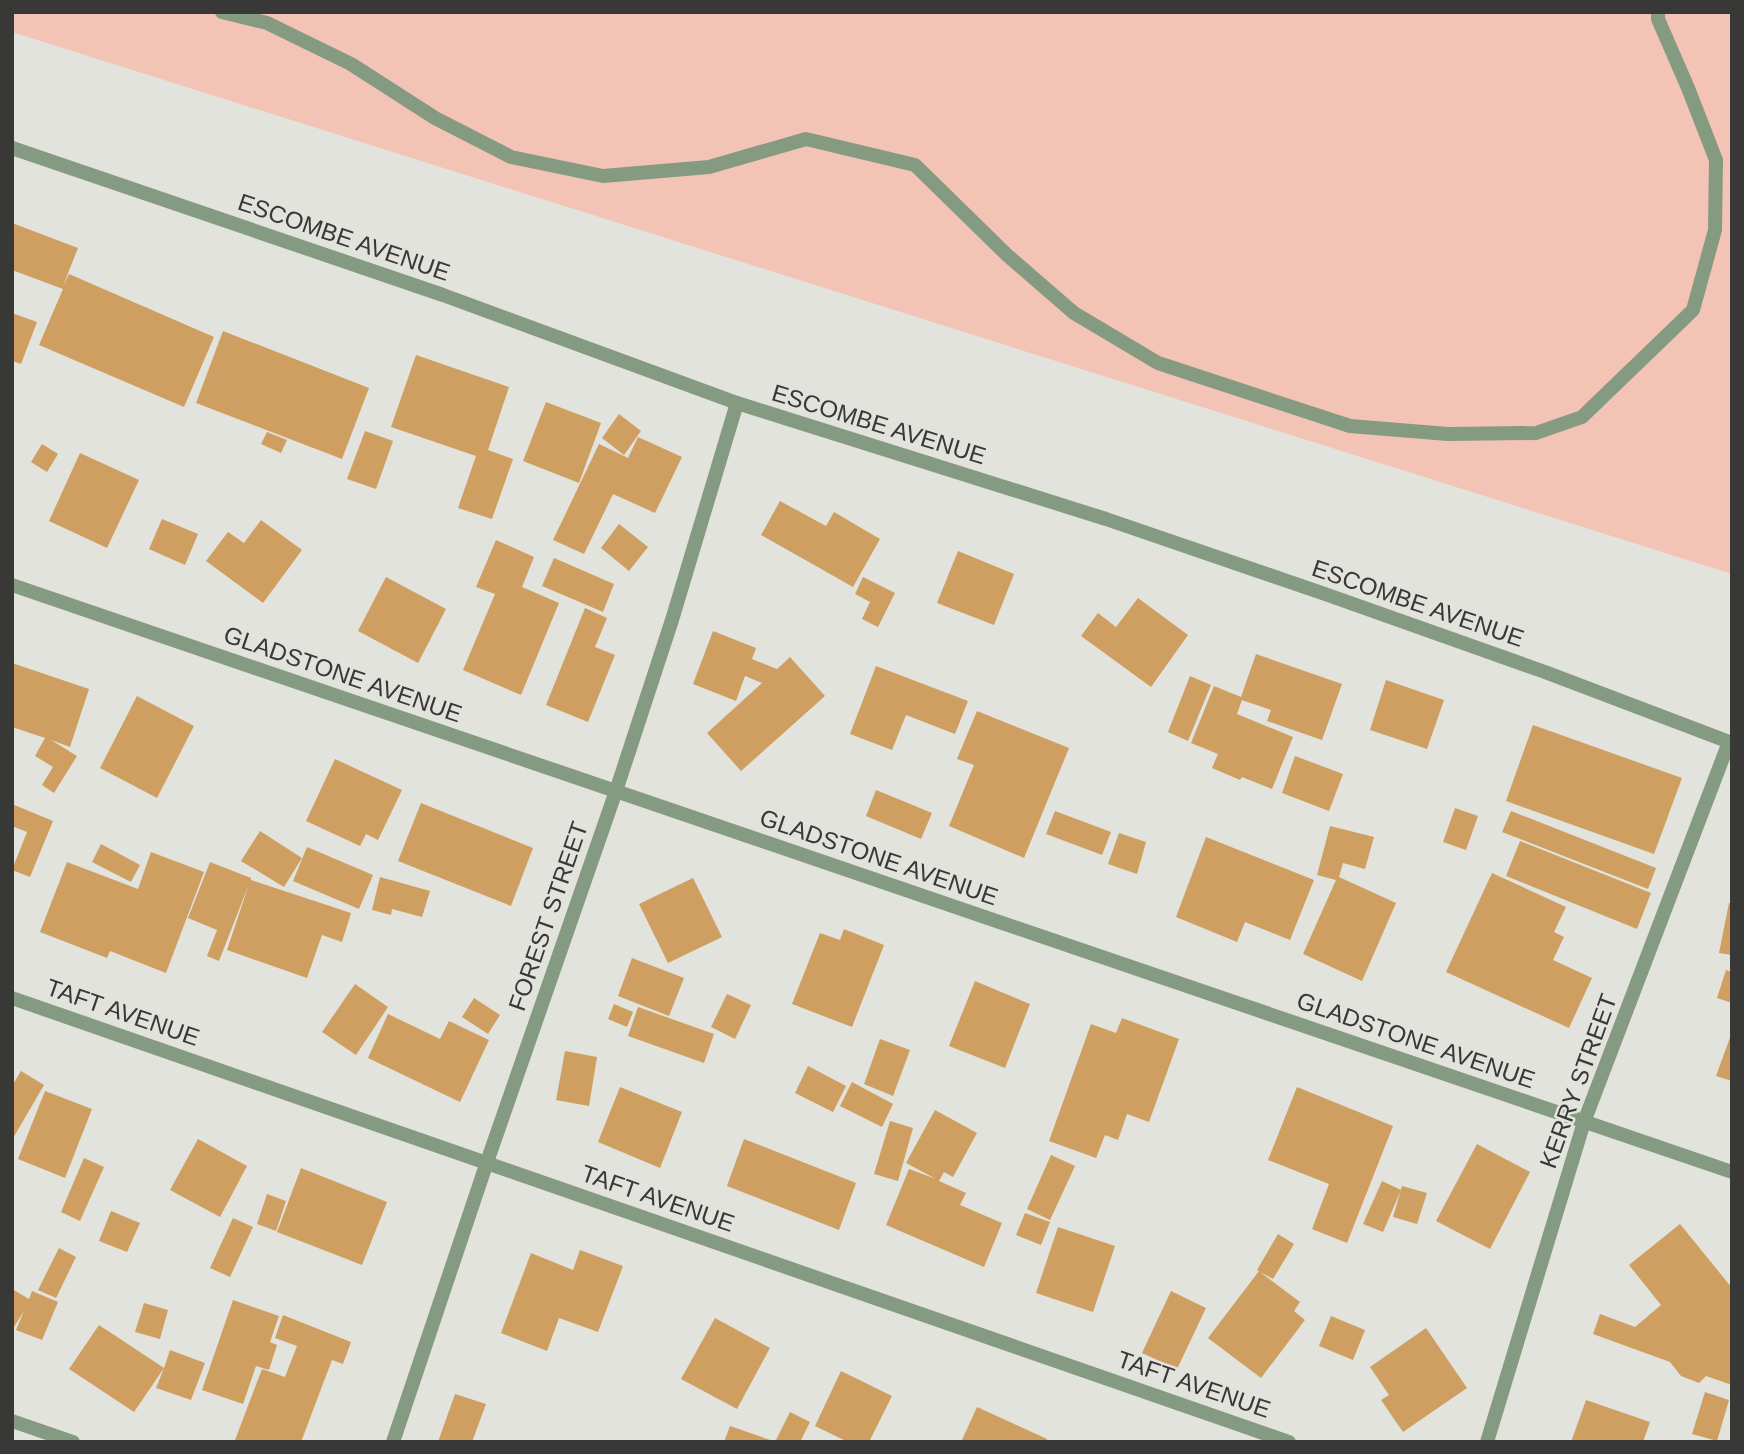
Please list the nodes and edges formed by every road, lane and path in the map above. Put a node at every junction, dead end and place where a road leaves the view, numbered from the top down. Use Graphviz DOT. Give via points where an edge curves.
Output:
graph roads {
  1 [pos="222,12"];
  2 [pos="1658,12"];
  3 [pos="12,148"];
  4 [pos="737,403"];
  5 [pos="12,585"];
  6 [pos="1730,742"];
  7 [pos="616,791"];
  8 [pos="12,998"];
  9 [pos="1584,1122"];
  10 [pos="487,1163"];
  11 [pos="1732,1172"];
  12 [pos="12,1421"];
  13 [pos="73,1442"];
  14 [pos="393,1442"];
  15 [pos="1289,1442"];
  16 [pos="1487,1442"];
  1 -- 2 [label="street" via="267,23 351,64 435,118 512,157 603,176 709,167 806,139 915,165 1074,313 1158,363 1350,426 1448,433 1536,433 1582,417 1693,310 1715,230 1716,160"];
  3 -- 4 [label="street, ESCOMBE AVENUE" via="443,295"];
  4 -- 6 [label="street, ESCOMBE AVENUE" via="1106,519 1545,672"];
  4 -- 7 [label="street, FOREST STREET"];
  5 -- 7 [label="street, GLADSTONE AVENUE"];
  6 -- 9 [label="street, KERRY STREET"];
  7 -- 9 [label="street, GLADSTONE AVENUE"];
  7 -- 10 [label="street, FOREST STREET"];
  8 -- 10 [label="street, TAFT AVENUE"];
  9 -- 11 [label="street, GLADSTONE AVENUE"];
  9 -- 16 [label="street, KERRY STREET"];
  10 -- 14 [label="street, FOREST STREET"];
  10 -- 15 [label="street, TAFT AVENUE"];
  12 -- 13 [label="street"];
}
